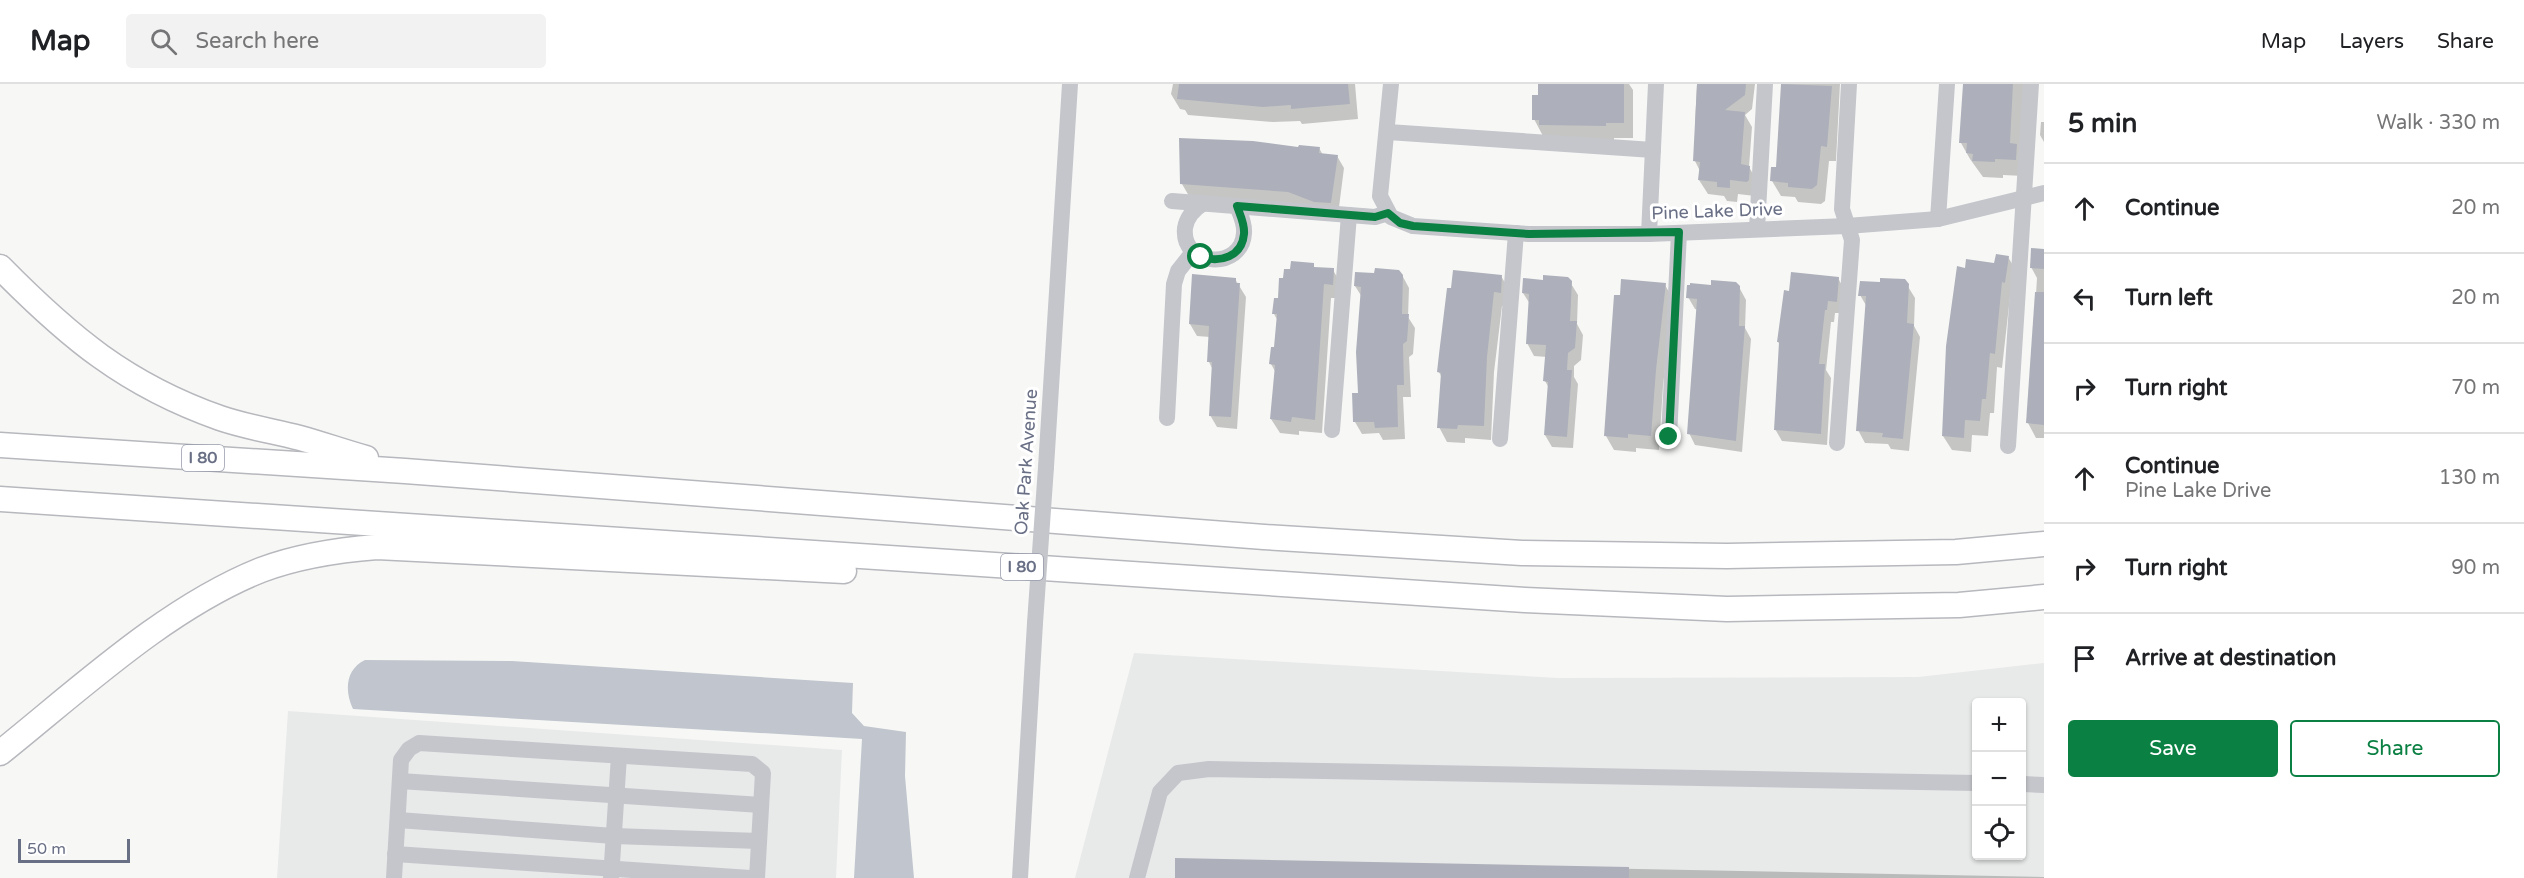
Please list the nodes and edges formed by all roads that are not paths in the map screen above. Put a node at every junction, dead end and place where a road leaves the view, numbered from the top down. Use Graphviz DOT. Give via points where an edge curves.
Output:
graph roads {
  1 [pos="1070,84"];
  2 [pos="1391,84"];
  3 [pos="1656,84"];
  4 [pos="1765,84"];
  5 [pos="1849,84"];
  6 [pos="1947,84"];
  7 [pos="2031,84"];
  8 [pos="1388,132"];
  9 [pos="1653,150"];
  10 [pos="2044,193"];
  11 [pos="2024,199"];
  12 [pos="1172,201"];
  13 [pos="1204,203"];
  14 [pos="1237,206"];
  15 [pos="1349,215"];
  16 [pos="1389,215"];
  17 [pos="1938,219"];
  18 [pos="1847,226"];
  19 [pos="1757,229"];
  20 [pos="1679,232"];
  21 [pos="1516,233"];
  22 [pos="1649,234"];
  23 [pos="1193,252"];
  24 [pos="0,267"];
  25 [pos="1167,418"];
  26 [pos="1332,430"];
  27 [pos="1669,437"];
  28 [pos="1500,439"];
  29 [pos="1837,443"];
  30 [pos="0,445"];
  31 [pos="2008,446"];
  32 [pos="405,471"];
  33 [pos="0,499"];
  34 [pos="2044,544"];
  35 [pos="1006,566"];
  36 [pos="2044,597"];
  37 [pos="0,753"];
  38 [pos="619,756"];
  39 [pos="400,781"];
  40 [pos="1972,783"];
  41 [pos="2026,784"];
  42 [pos="2044,784"];
  43 [pos="616,795"];
  44 [pos="761,806"];
  45 [pos="398,820"];
  46 [pos="1148,835"];
  47 [pos="614,836"];
  48 [pos="759,841"];
  49 [pos="395,854"];
  50 [pos="611,873"];
  51 [pos="394,878"];
  52 [pos="750,878"];
  53 [pos="757,878"];
  54 [pos="1020,878"];
  55 [pos="1137,878"];
  56 [pos="1147,878"];
  1 -- 54 [label="street, Oak Park Avenue, bridge"];
  2 -- 8 [label="street"];
  3 -- 9 [label="street"];
  4 -- 19 [label="street"];
  5 -- 18 [label="street" via="1842,209"];
  6 -- 17 [label="street"];
  7 -- 11 [label="street"];
  8 -- 9 [label="street"];
  8 -- 16 [label="street" via="1380,196"];
  9 -- 22 [label="street"];
  10 -- 11 [label="street, Pine Lake Drive"];
  11 -- 17 [label="street, Pine Lake Drive"];
  11 -- 31 [label="street"];
  12 -- 13 [label="street"];
  13 -- 14 [label="street"];
  13 -- 23 [label="street" via="1189,215 1186,224"];
  14 -- 15 [label="street"];
  14 -- 23 [label="street" via="1244,233 1237,251 1220,260"];
  15 -- 16 [label="street"];
  15 -- 26 [label="street"];
  16 -- 21 [label="street, Pine Lake Drive" via="1413,226"];
  17 -- 18 [label="street, Pine Lake Drive"];
  18 -- 19 [label="street, Pine Lake Drive"];
  18 -- 29 [label="street" via="1852,240"];
  19 -- 20 [label="street, Pine Lake Drive"];
  20 -- 22 [label="street, Pine Lake Drive"];
  20 -- 27 [label="street"];
  21 -- 22 [label="street, Pine Lake Drive"];
  21 -- 28 [label="street"];
  23 -- 25 [label="street" via="1178,271 1174,284"];
  24 -- 32 [label="highway" via="65,330 119,370 155,390 221,419"];
  30 -- 32 [label="highway, I 80"];
  32 -- 34 [label="highway, I 80" via="1522,553 1727,556 1956,552"];
  33 -- 35 [label="highway, I 80"];
  35 -- 36 [label="highway, I 80" via="1525,600 1727,609 1959,605"];
  35 -- 37 [label="highway" via="841,571 377,547 326,553 263,569 190,606"];
  38 -- 39 [label="street" via="419,743 401,760"];
  38 -- 43 [label="street"];
  38 -- 44 [label="street" via="752,764 763,772"];
  39 -- 43 [label="street"];
  39 -- 45 [label="street"];
  40 -- 46 [label="street" via="1209,769 1178,773 1160,792"];
  41 -- 42 [label="street"];
  43 -- 44 [label="street"];
  43 -- 47 [label="street"];
  44 -- 48 [label="street"];
  45 -- 47 [label="street"];
  45 -- 49 [label="street"];
  46 -- 55 [label="street"];
  46 -- 56 [label="street"];
  47 -- 48 [label="street"];
  47 -- 50 [label="street"];
  48 -- 53 [label="street"];
  49 -- 50 [label="street"];
  49 -- 51 [label="street"];
  50 -- 52 [label="street"];
}
